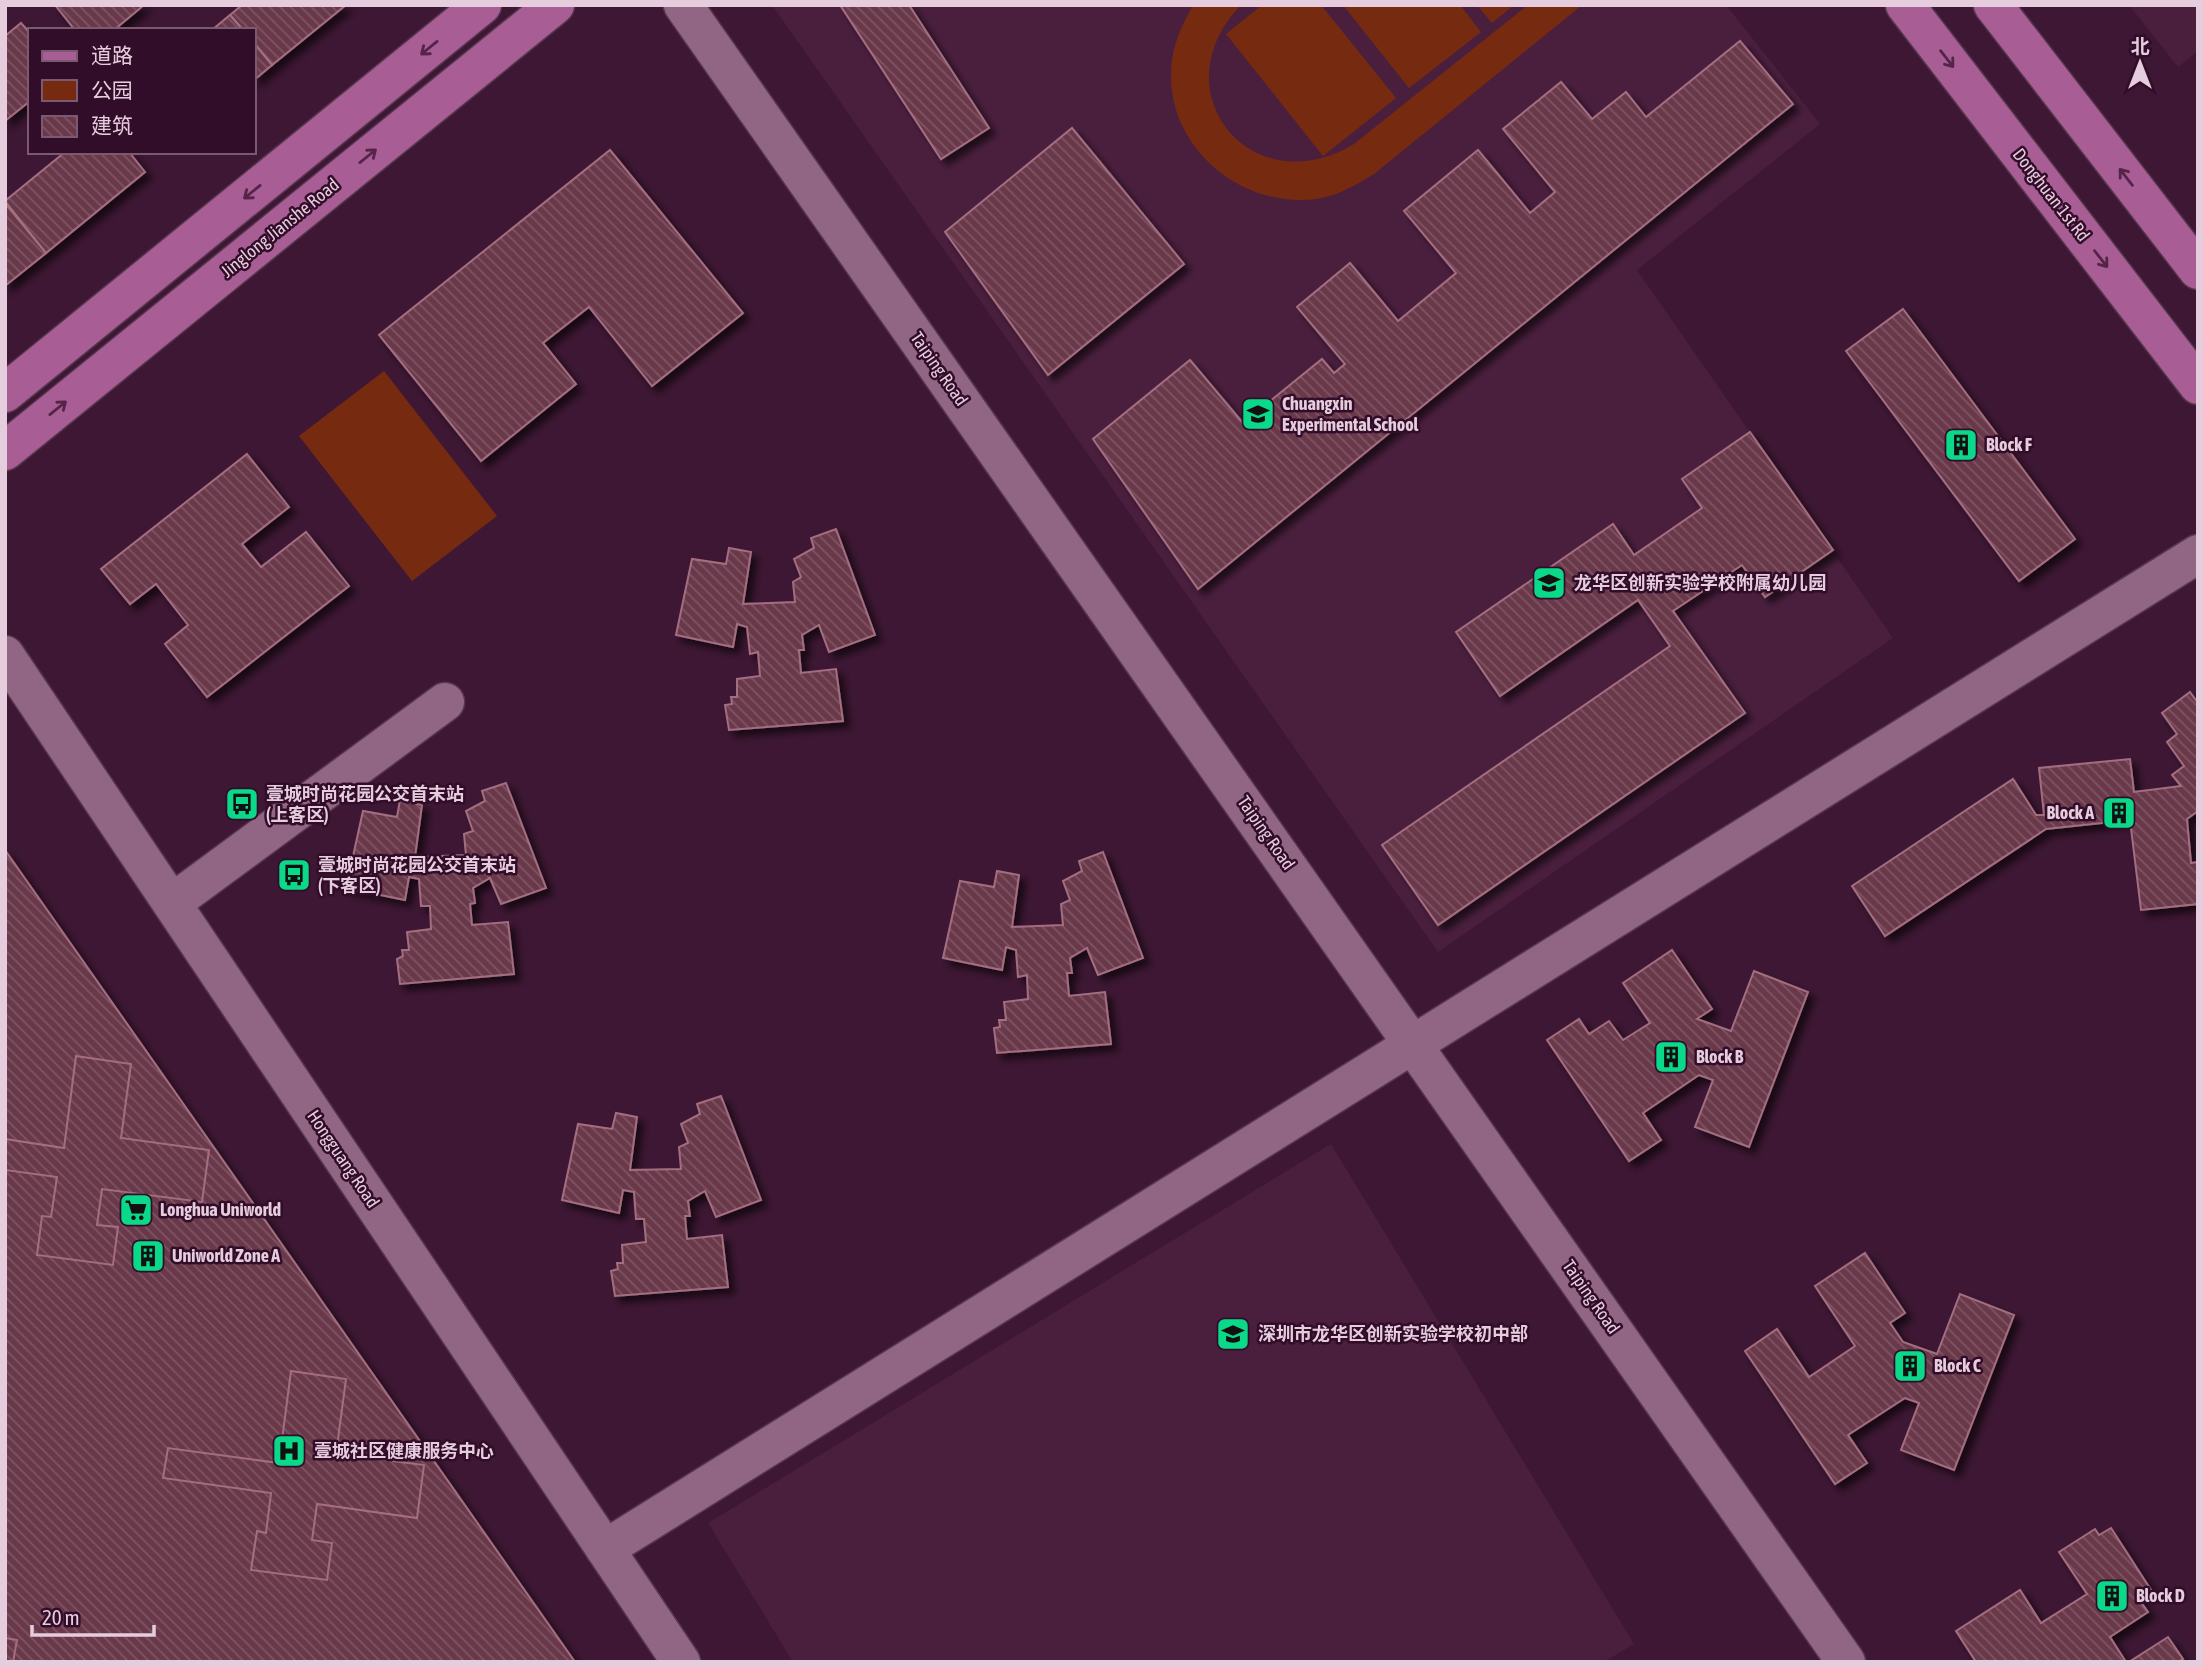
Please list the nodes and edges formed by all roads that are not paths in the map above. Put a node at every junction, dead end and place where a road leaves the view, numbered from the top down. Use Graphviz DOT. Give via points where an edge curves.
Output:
graph roads {
  1 [pos="482,5"];
  2 [pos="555,5"];
  3 [pos="683,5"];
  4 [pos="1905,5"];
  5 [pos="1993,5"];
  6 [pos="2198,270"];
  7 [pos="2198,385"];
  8 [pos="5,393"];
  9 [pos="5,451"];
  10 [pos="2198,554"];
  11 [pos="5,655"];
  12 [pos="445,702"];
  13 [pos="172,903"];
  14 [pos="1414,1044"];
  15 [pos="606,1549"];
  16 [pos="681,1662"];
  17 [pos="1846,1662"];
  1 -- 8 [label="main road, one-way"];
  9 -- 2 [label="main road, Jinglong Jianshe Road, one-way"];
  3 -- 14 [label="street, Taiping Road"];
  4 -- 7 [label="main road, Donghuan 1st Rd, one-way"];
  6 -- 5 [label="main road, one-way"];
  10 -- 14 [label="street"];
  11 -- 13 [label="street, Hongguang Road"];
  12 -- 13 [label="street"];
  13 -- 15 [label="street, Hongguang Road"];
  14 -- 15 [label="street"];
  14 -- 17 [label="street, Taiping Road"];
  15 -- 16 [label="street, Hongguang Road"];
}
